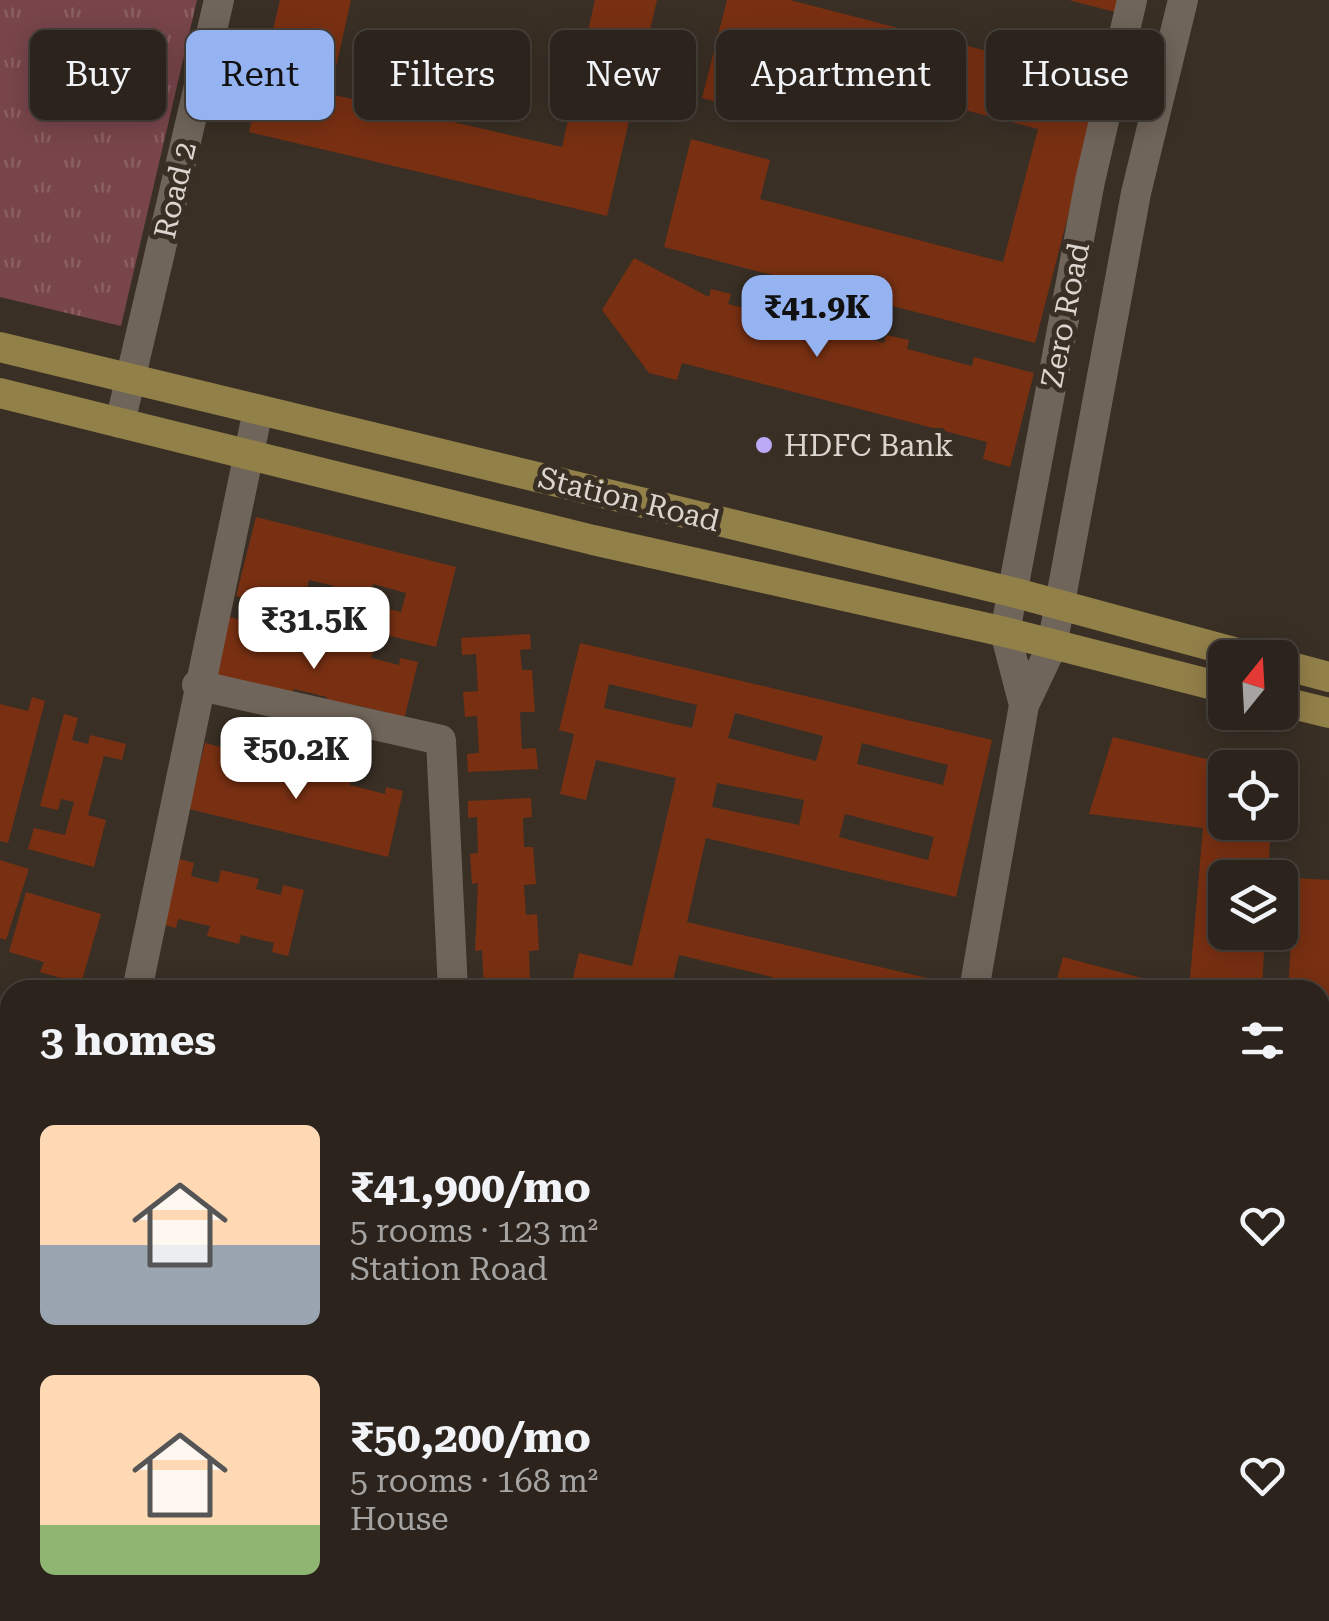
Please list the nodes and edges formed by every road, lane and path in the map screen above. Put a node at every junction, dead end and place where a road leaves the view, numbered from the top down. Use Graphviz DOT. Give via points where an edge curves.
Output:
graph roads {
  1 [pos="220,0"];
  2 [pos="1132,0"];
  3 [pos="1182,0"];
  4 [pos="1090,181"];
  5 [pos="1136,194"];
  6 [pos="0,348"];
  7 [pos="132,380"];
  8 [pos="0,393"];
  9 [pos="258,410"];
  10 [pos="120,422"];
  11 [pos="248,454"];
  12 [pos="1012,592"];
  13 [pos="1060,606"];
  14 [pos="1004,632"];
  15 [pos="1208,645"];
  16 [pos="1052,646"];
  17 [pos="1298,669"];
  18 [pos="1329,677"];
  19 [pos="1208,684"];
  20 [pos="197,685"];
  21 [pos="1024,704"];
  22 [pos="1298,705"];
  23 [pos="1329,713"];
  24 [pos="139,980"];
  25 [pos="453,980"];
  26 [pos="976,980"];
  1 -- 7 [label="street, Road 2"];
  2 -- 4 [label="street, Zero Road"];
  3 -- 5 [label="street, Zero Road"];
  4 -- 5 [label="street"];
  4 -- 12 [label="street, Zero Road"];
  5 -- 13 [label="street, Zero Road"];
  6 -- 7 [label="main road, Station Road"];
  7 -- 9 [label="main road, Station Road"];
  7 -- 10 [label="street, Road 2"];
  8 -- 10 [label="main road, Station Road"];
  9 -- 11 [label="street"];
  9 -- 12 [label="main road, Station Road"];
  10 -- 11 [label="main road, Station Road"];
  11 -- 14 [label="main road, Station Road"];
  11 -- 20 [label="street"];
  12 -- 13 [label="main road, Station Road"];
  12 -- 14 [label="street, Zero Road"];
  13 -- 15 [label="main road, Station Road"];
  13 -- 16 [label="street, Zero Road"];
  14 -- 16 [label="main road, Station Road"];
  14 -- 21 [label="street"];
  16 -- 19 [label="main road, Station Road"];
  16 -- 21 [label="street, Zero Road"];
  17 -- 18 [label="main road"];
  20 -- 24 [label="street"];
  20 -- 25 [label="street" via="441,740"];
  21 -- 26 [label="street"];
  22 -- 23 [label="main road"];
}
